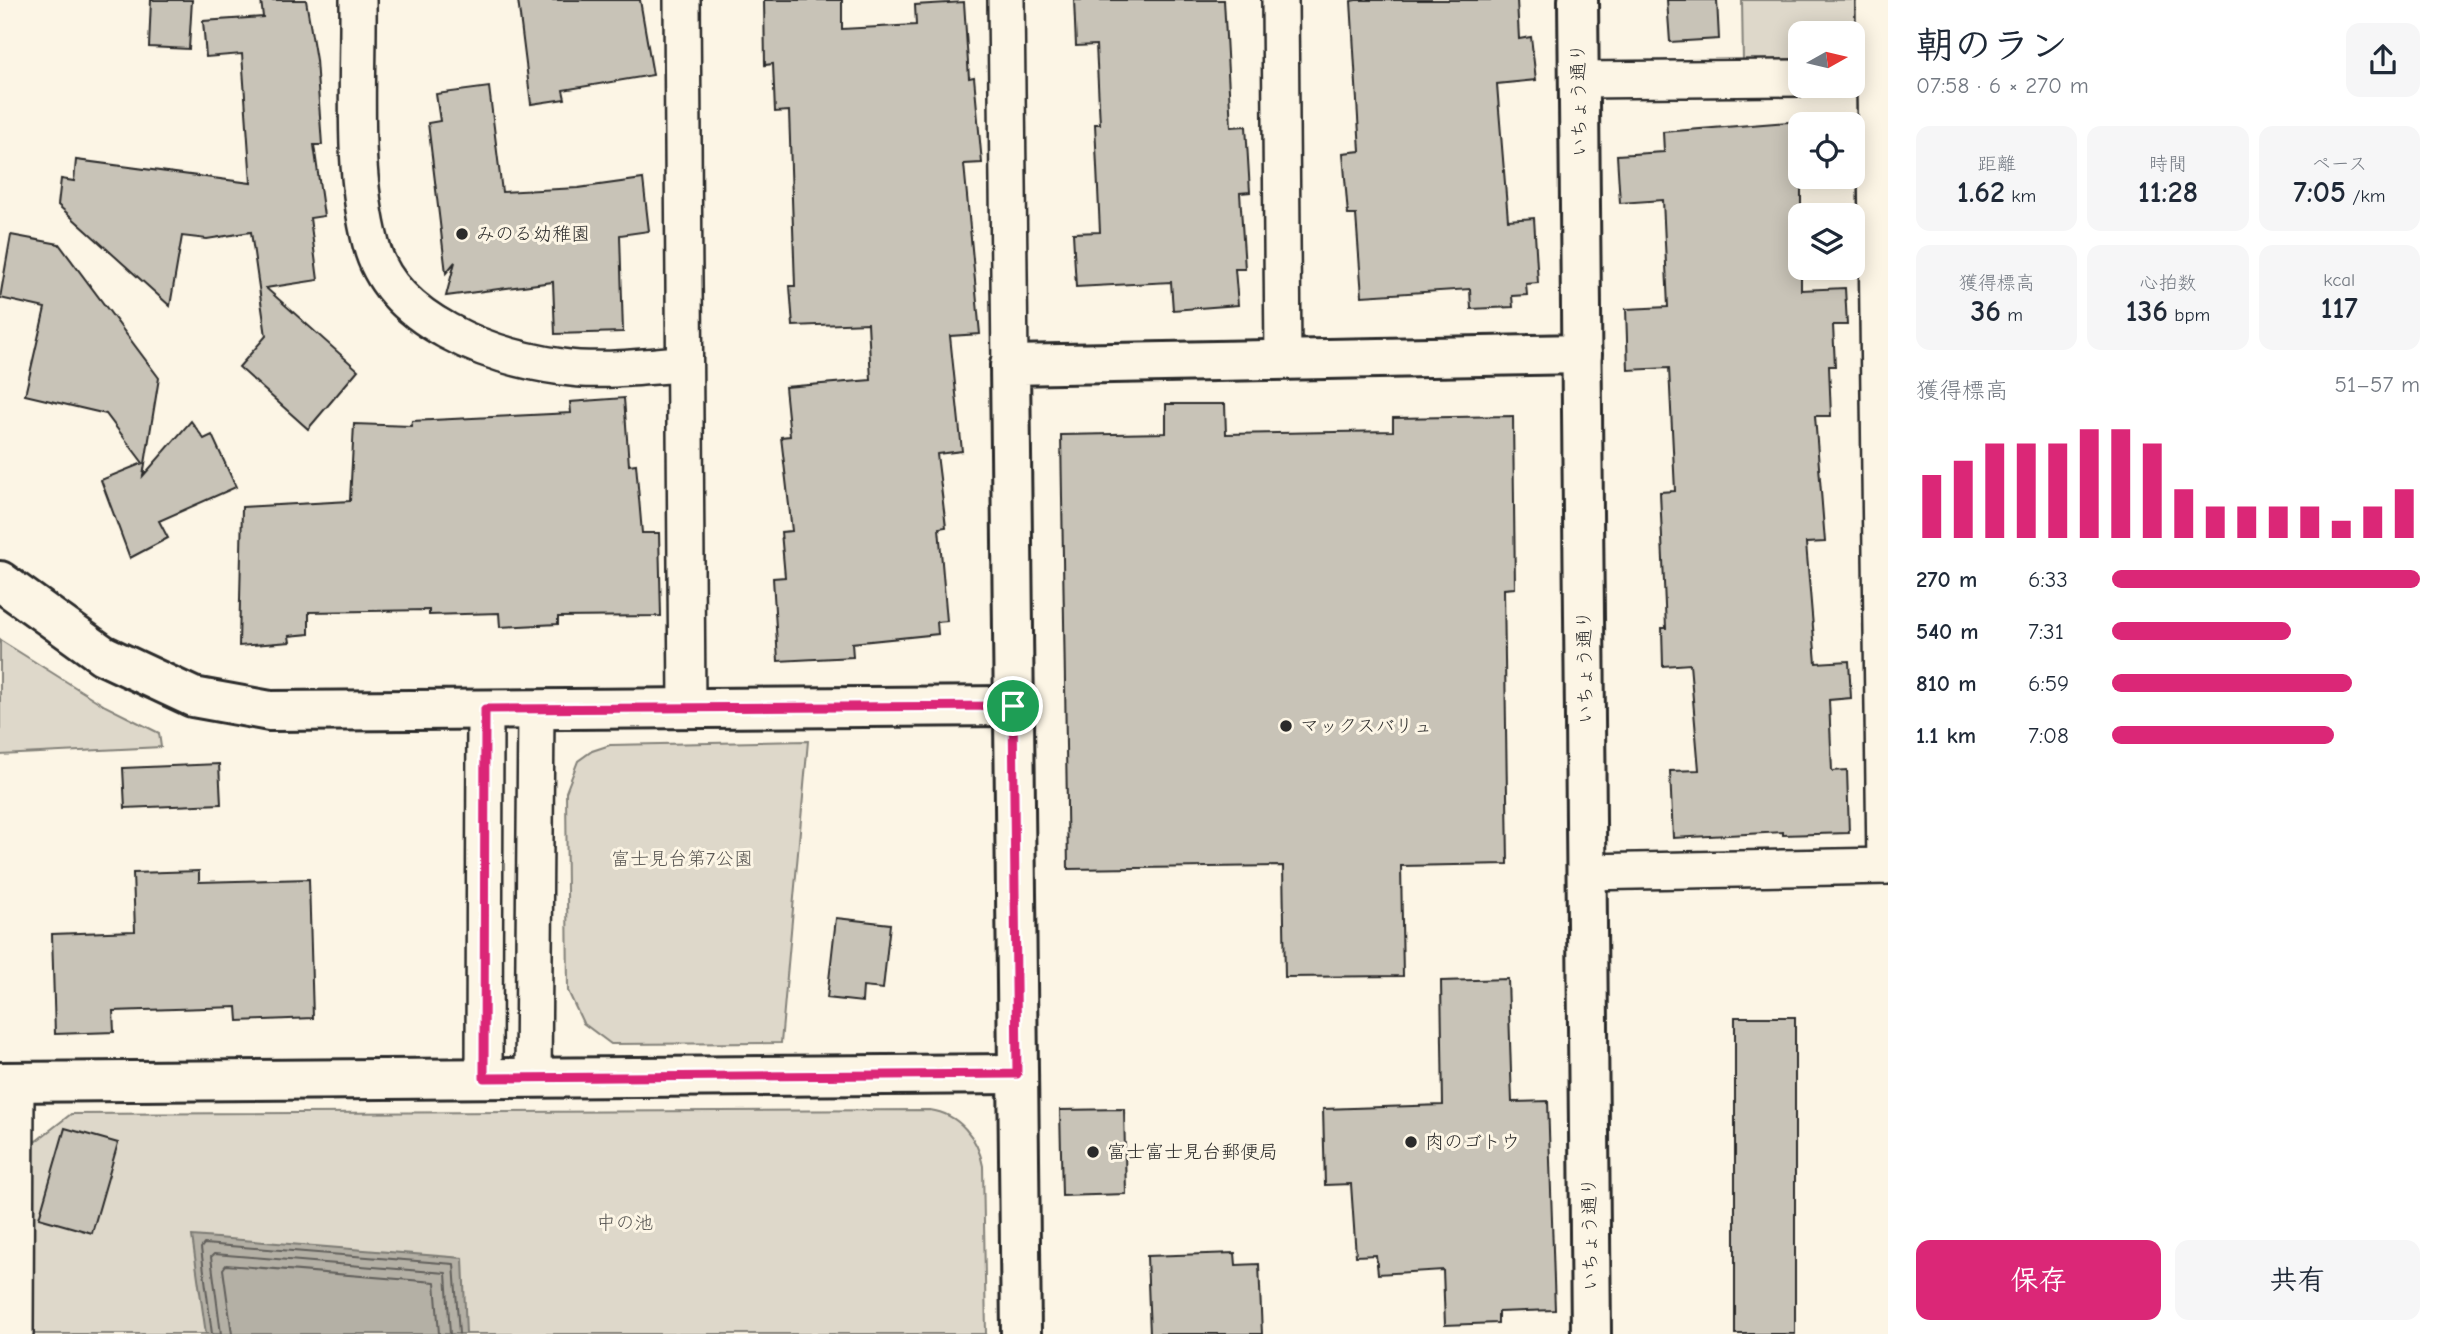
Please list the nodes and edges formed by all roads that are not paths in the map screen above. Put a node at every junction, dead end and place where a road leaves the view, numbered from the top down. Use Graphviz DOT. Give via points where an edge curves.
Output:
graph roads {
  1 [pos="358,0"];
  2 [pos="682,0"];
  3 [pos="1006,0"];
  4 [pos="1280,0"];
  5 [pos="1578,0"];
  6 [pos="1874,0"];
  7 [pos="1872,77"];
  8 [pos="1788,78"];
  9 [pos="1579,80"];
  10 [pos="1582,354"];
  11 [pos="1283,360"];
  12 [pos="684,364"];
  13 [pos="1010,365"];
  14 [pos="0,581"];
  15 [pos="1013,706"];
  16 [pos="687,708"];
  17 [pos="485,709"];
  18 [pos="536,709"];
  19 [pos="1887,866"];
  20 [pos="1586,872"];
  21 [pos="1017,1074"];
  22 [pos="484,1078"];
  23 [pos="533,1078"];
  24 [pos="8,1082"];
  25 [pos="15,1334"];
  26 [pos="1021,1334"];
  27 [pos="1591,1334"];
  1 -- 12 [label="street" via="359,169 371,246 389,282 415,311 463,338 509,356 564,368"];
  2 -- 12 [label="street"];
  3 -- 13 [label="street"];
  4 -- 11 [label="street"];
  5 -- 9 [label="street, いちょう通り"];
  6 -- 7 [label="street"];
  7 -- 19 [label="street"];
  8 -- 9 [label="street"];
  9 -- 10 [label="street, いちょう通り"];
  10 -- 11 [label="street"];
  10 -- 20 [label="street, いちょう通り"];
  11 -- 13 [label="street"];
  12 -- 16 [label="street"];
  13 -- 15 [label="street"];
  14 -- 17 [label="street" via="103,655 193,698 270,711"];
  15 -- 16 [label="street"];
  15 -- 21 [label="street"];
  16 -- 18 [label="street"];
  17 -- 18 [label="street"];
  17 -- 22 [label="street"];
  18 -- 23 [label="street"];
  19 -- 20 [label="street"];
  20 -- 27 [label="street, いちょう通り"];
  21 -- 23 [label="street"];
  21 -- 26 [label="street"];
  22 -- 23 [label="street"];
  22 -- 24 [label="street"];
  24 -- 25 [label="street"];
}
